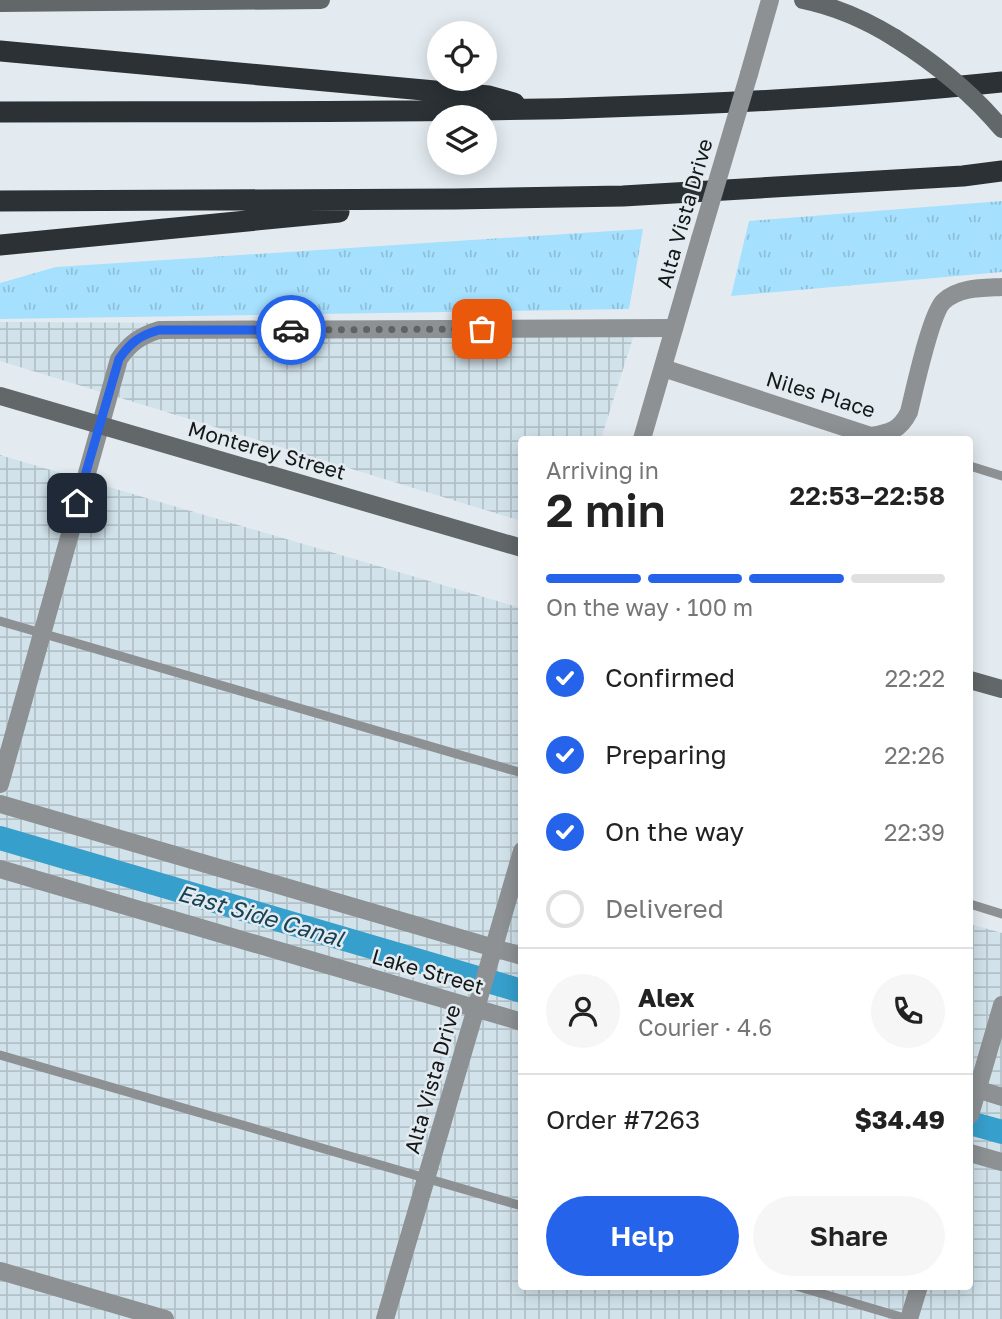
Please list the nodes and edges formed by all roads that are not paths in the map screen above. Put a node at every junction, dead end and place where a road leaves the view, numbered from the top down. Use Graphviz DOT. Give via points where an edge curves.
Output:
graph roads {
  1 [pos="321,0"];
  2 [pos="770,0"];
  3 [pos="803,0"];
  4 [pos="133,1"];
  5 [pos="0,3"];
  6 [pos="0,51"];
  7 [pos="1002,82"];
  8 [pos="536,110"];
  9 [pos="0,113"];
  10 [pos="1002,129"];
  11 [pos="1002,171"];
  12 [pos="455,199"];
  13 [pos="0,201"];
  14 [pos="0,246"];
  15 [pos="1002,287"];
  16 [pos="674,328"];
  17 [pos="663,368"];
  18 [pos="0,396"];
  19 [pos="99,424"];
  20 [pos="643,436"];
  21 [pos="870,436"];
  22 [pos="882,436"];
  23 [pos="973,467"];
  24 [pos="1002,476"];
  25 [pos="518,547"];
  26 [pos="0,621"];
  27 [pos="41,633"];
  28 [pos="973,681"];
  29 [pos="1002,689"];
  30 [pos="518,772"];
  31 [pos="0,784"];
  32 [pos="0,804"];
  33 [pos="518,864"];
  34 [pos="0,869"];
  35 [pos="973,905"];
  36 [pos="1002,914"];
  37 [pos="493,948"];
  38 [pos="518,955"];
  39 [pos="1002,1005"];
  40 [pos="476,1008"];
  41 [pos="518,1021"];
  42 [pos="0,1055"];
  43 [pos="973,1088"];
  44 [pos="1002,1097"];
  45 [pos="973,1154"];
  46 [pos="1002,1162"];
  47 [pos="426,1178"];
  48 [pos="518,1205"];
  49 [pos="0,1271"];
  50 [pos="810,1290"];
  51 [pos="918,1290"];
  52 [pos="164,1319"];
  53 [pos="385,1319"];
  54 [pos="909,1319"];
  1 -- 4 [label="main road"];
  2 -- 16 [label="street, Alta Vista Drive, bridge"];
  3 -- 10 [label="main road, bridge" via="865,20 933,62"];
  4 -- 5 [label="main road"];
  6 -- 8 [label="highway" via="489,96"];
  7 -- 8 [label="highway" via="889,94"];
  8 -- 9 [label="highway"];
  11 -- 12 [label="highway" via="637,195"];
  12 -- 13 [label="highway"];
  12 -- 14 [label="highway"];
  15 -- 22 [label="street, Niles Place" via="972,289 943,302 902,426"];
  16 -- 17 [label="street, Alta Vista Drive"];
  16 -- 19 [label="street" via="159,330 129,345 119,359"];
  17 -- 20 [label="street, Alta Vista Drive"];
  17 -- 21 [label="street, Niles Place"];
  18 -- 19 [label="main road, Monterey Street"];
  19 -- 25 [label="main road, Monterey Street"];
  19 -- 27 [label="street"];
  23 -- 24 [label="lane"];
  26 -- 27 [label="lane"];
  27 -- 30 [label="lane"];
  27 -- 31 [label="street"];
  28 -- 29 [label="main road"];
  32 -- 37 [label="street, Lake Street"];
  33 -- 37 [label="street, Alta Vista Drive"];
  34 -- 40 [label="street, Lake Street"];
  35 -- 36 [label="lane"];
  37 -- 38 [label="street, Lake Street"];
  37 -- 40 [label="street, Alta Vista Drive"];
  39 -- 43 [label="street"];
  40 -- 41 [label="street, Lake Street"];
  40 -- 47 [label="street, Alta Vista Drive"];
  42 -- 47 [label="lane"];
  43 -- 44 [label="street"];
  45 -- 46 [label="street"];
  47 -- 48 [label="lane"];
  47 -- 53 [label="street, Alta Vista Drive"];
  49 -- 52 [label="street"];
  50 -- 54 [label="lane"];
  51 -- 54 [label="street"];
}
